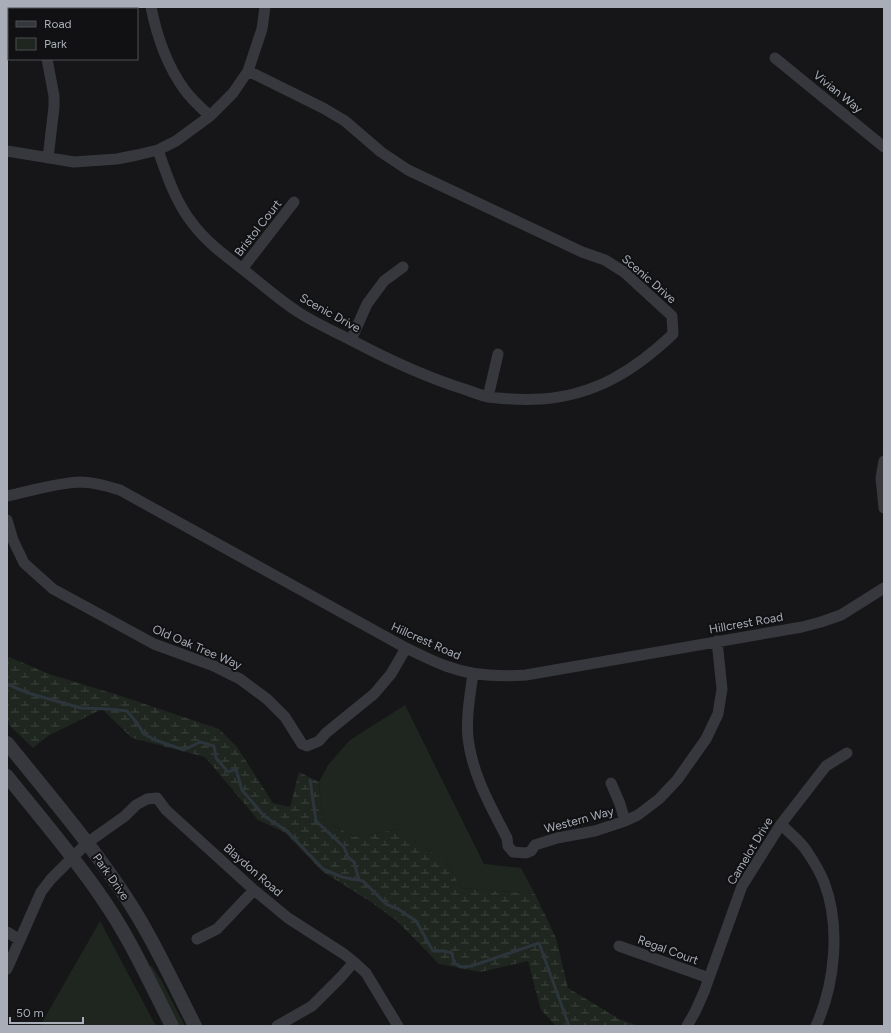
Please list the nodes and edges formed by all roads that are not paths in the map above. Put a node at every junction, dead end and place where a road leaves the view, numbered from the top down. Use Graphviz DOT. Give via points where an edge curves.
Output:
graph roads {
  1 [pos="151,7"];
  2 [pos="265,7"];
  3 [pos="775,58"];
  4 [pos="47,60"];
  5 [pos="248,71"];
  6 [pos="210,116"];
  7 [pos="884,147"];
  8 [pos="158,150"];
  9 [pos="7,151"];
  10 [pos="48,158"];
  11 [pos="294,202"];
  12 [pos="403,267"];
  13 [pos="242,269"];
  14 [pos="351,340"];
  15 [pos="498,354"];
  16 [pos="488,397"];
  17 [pos="884,461"];
  18 [pos="7,496"];
  19 [pos="884,508"];
  20 [pos="7,520"];
  21 [pos="884,588"];
  22 [pos="717,641"];
  23 [pos="406,648"];
  24 [pos="473,674"];
  25 [pos="7,743"];
  26 [pos="846,753"];
  27 [pos="7,776"];
  28 [pos="610,783"];
  29 [pos="625,821"];
  30 [pos="781,824"];
  31 [pos="80,850"];
  32 [pos="254,890"];
  33 [pos="7,932"];
  34 [pos="197,939"];
  35 [pos="20,940"];
  36 [pos="619,946"];
  37 [pos="354,962"];
  38 [pos="7,969"];
  39 [pos="708,978"];
  40 [pos="172,1026"];
  41 [pos="195,1026"];
  42 [pos="277,1026"];
  43 [pos="398,1026"];
  44 [pos="687,1026"];
  45 [pos="816,1026"];
  1 -- 6 [label="street" via="161,47 171,70 185,91"];
  2 -- 5 [label="street" via="262,29"];
  3 -- 7 [label="street, Vivian Way"];
  4 -- 10 [label="street" via="54,96"];
  5 -- 6 [label="street" via="233,92"];
  5 -- 16 [label="street, Scenic Drive" via="345,121 381,152 408,170 582,252 605,260 624,272 672,316 673,334 634,367 603,385 575,394 542,399"];
  6 -- 8 [label="street" via="176,142"];
  8 -- 10 [label="street" via="137,156 74,162"];
  8 -- 13 [label="street, Scenic Drive" via="167,177 193,225"];
  9 -- 10 [label="street"];
  11 -- 13 [label="street, Bristol Court"];
  12 -- 14 [label="street" via="384,281 366,304"];
  13 -- 14 [label="street, Scenic Drive" via="296,311"];
  14 -- 16 [label="street, Scenic Drive" via="378,355 441,382"];
  15 -- 16 [label="street"];
  17 -- 19 [label="street" via="881,478"];
  18 -- 23 [label="street, Hillcrest Road" via="80,482 120,490"];
  20 -- 23 [label="street, Old Oak Tree Way" via="24,563 53,589 154,644 214,666 240,679 267,698 285,717 302,744 307,746 319,741 374,694 391,674"];
  21 -- 22 [label="street, Hillcrest Road" via="841,615 822,622"];
  22 -- 24 [label="street, Hillcrest Road" via="526,675"];
  22 -- 29 [label="street, Western Way" via="722,689 718,714 706,739 668,791 650,807"];
  23 -- 24 [label="street, Hillcrest Road" via="446,667"];
  24 -- 29 [label="street, Western Way" via="468,708 468,740 483,790 513,852 526,853 535,845"];
  25 -- 31 [label="street, Park Drive"];
  26 -- 30 [label="street, Camelot Drive" via="826,766"];
  27 -- 31 [label="street, Park Drive"];
  28 -- 29 [label="street"];
  30 -- 39 [label="street, Camelot Drive" via="742,886"];
  30 -- 45 [label="street" via="807,851 824,882 834,921 833,960 825,1003"];
  31 -- 32 [label="street, Blaydon Road" via="141,802 157,798 166,810"];
  31 -- 35 [label="street" via="41,892"];
  31 -- 40 [label="street, Park Drive" via="103,899"];
  31 -- 41 [label="street, Park Drive" via="120,888"];
  32 -- 34 [label="street" via="217,929"];
  32 -- 37 [label="street, Blaydon Road" via="288,918"];
  33 -- 35 [label="street"];
  35 -- 38 [label="street"];
  36 -- 39 [label="street, Regal Court"];
  37 -- 42 [label="street" via="312,1006"];
  37 -- 43 [label="street, Blaydon Road" via="366,973"];
  39 -- 44 [label="street, Camelot Drive"];
}
